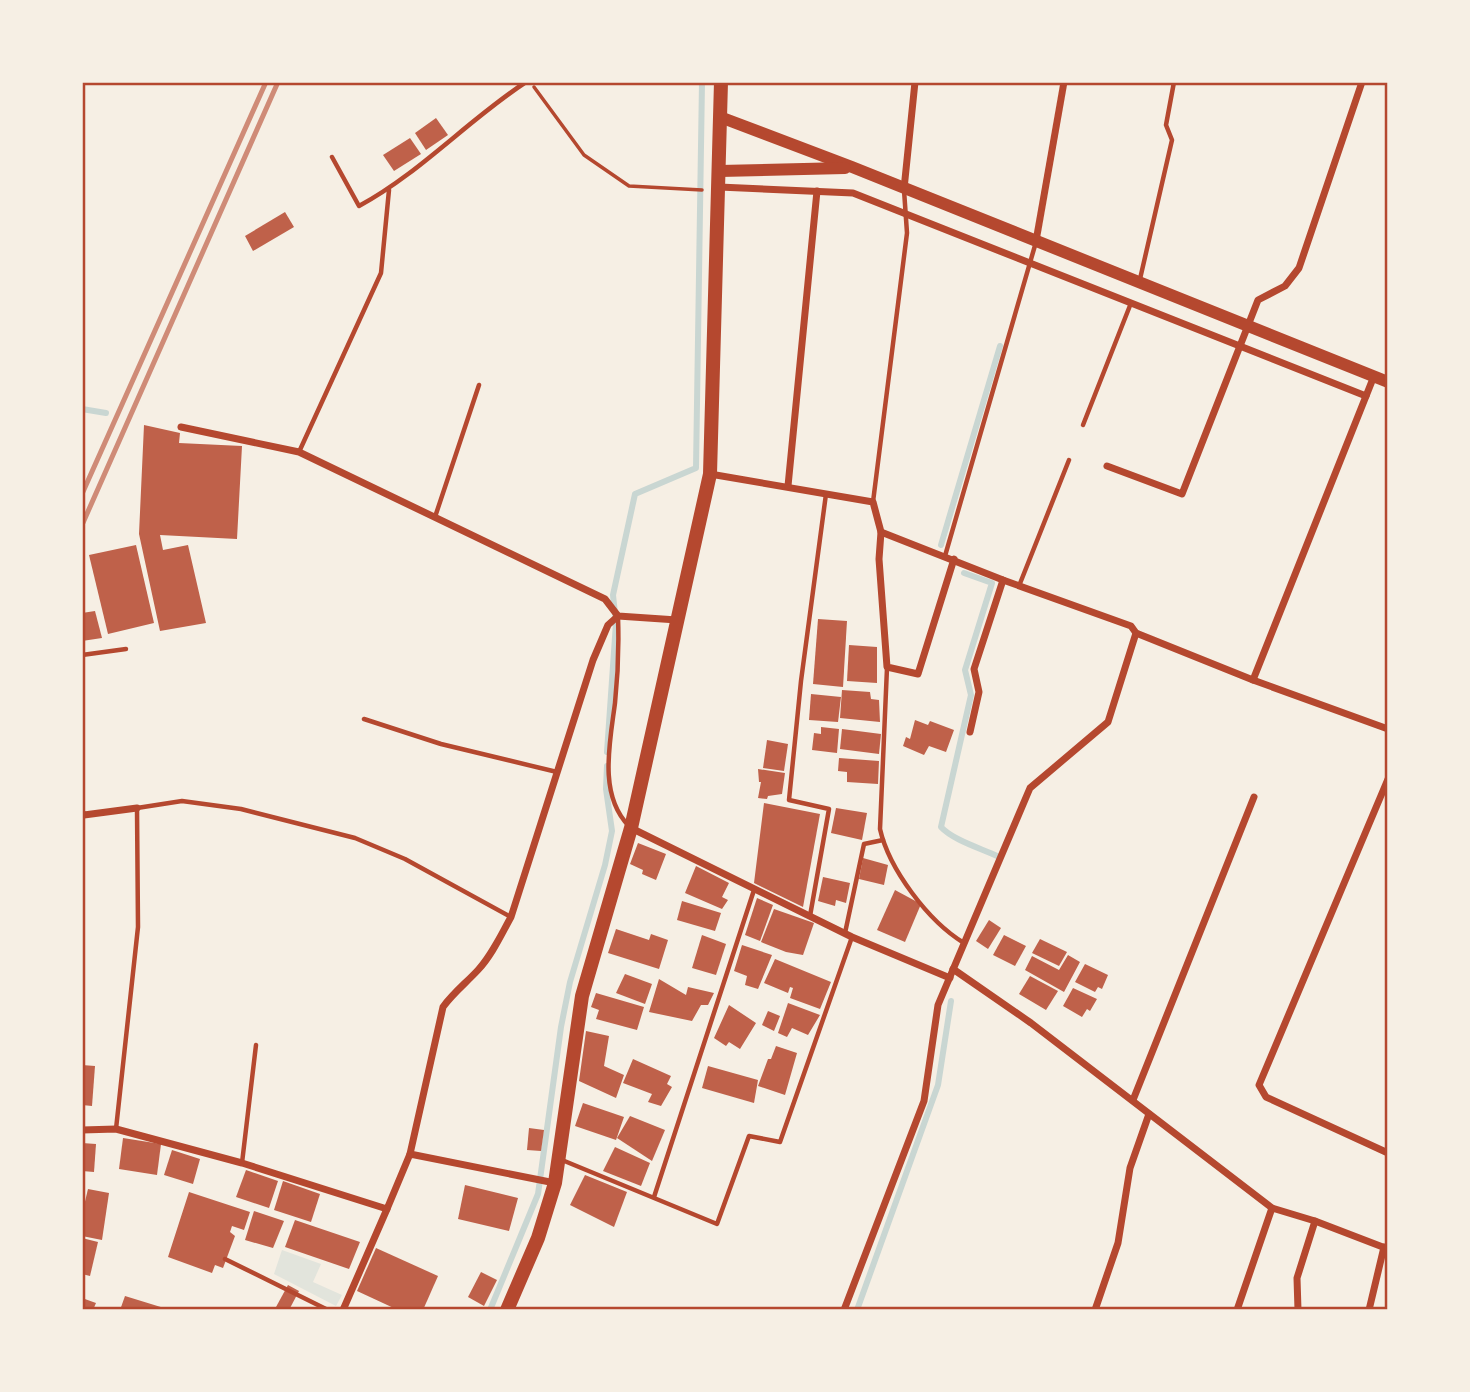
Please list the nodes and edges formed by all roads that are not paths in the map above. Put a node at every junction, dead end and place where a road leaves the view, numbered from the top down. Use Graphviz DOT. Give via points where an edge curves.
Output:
graph roads {
  1 [pos="528,82"];
  2 [pos="722,82"];
  3 [pos="915,82"];
  4 [pos="1063,82"];
  5 [pos="1174,82"];
  6 [pos="1362,82"];
  7 [pos="720,117"];
  8 [pos="332,157"];
  9 [pos="852,167"];
  10 [pos="720,171"];
  11 [pos="719,189"];
  12 [pos="904,189"];
  13 [pos="389,190"];
  14 [pos="817,191"];
  15 [pos="905,213"];
  16 [pos="1036,241"];
  17 [pos="1030,264"];
  18 [pos="1139,282"];
  19 [pos="1131,302"];
  20 [pos="1248,325"];
  21 [pos="1240,346"];
  22 [pos="1374,376"];
  23 [pos="1388,382"];
  24 [pos="479,385"];
  25 [pos="1366,396"];
  26 [pos="1083,425"];
  27 [pos="181,427"];
  28 [pos="299,452"];
  29 [pos="1069,460"];
  30 [pos="1107,466"];
  31 [pos="710,474"];
  32 [pos="788,486"];
  33 [pos="826,494"];
  34 [pos="873,502"];
  35 [pos="435,517"];
  36 [pos="881,532"];
  37 [pos="945,556"];
  38 [pos="954,559"];
  39 [pos="1003,580"];
  40 [pos="1019,586"];
  41 [pos="618,616"];
  42 [pos="677,620"];
  43 [pos="1136,633"];
  44 [pos="126,649"];
  45 [pos="82,655"];
  46 [pos="887,667"];
  47 [pos="1252,680"];
  48 [pos="364,719"];
  49 [pos="1388,729"];
  50 [pos="970,732"];
  51 [pos="557,772"];
  52 [pos="1388,779"];
  53 [pos="1254,797"];
  54 [pos="137,808"];
  55 [pos="82,813"];
  56 [pos="631,828"];
  57 [pos="883,840"];
  58 [pos="755,889"];
  59 [pos="810,916"];
  60 [pos="511,917"];
  61 [pos="849,935"];
  62 [pos="964,943"];
  63 [pos="953,969"];
  64 [pos="950,978"];
  65 [pos="256,1045"];
  66 [pos="1133,1100"];
  67 [pos="1149,1114"];
  68 [pos="116,1129"];
  69 [pos="82,1130"];
  70 [pos="1388,1153"];
  71 [pos="410,1154"];
  72 [pos="558,1158"];
  73 [pos="242,1163"];
  74 [pos="554,1183"];
  75 [pos="653,1197"];
  76 [pos="1272,1208"];
  77 [pos="387,1209"];
  78 [pos="1315,1221"];
  79 [pos="1386,1248"];
  80 [pos="225,1259"];
  81 [pos="328,1310"];
  82 [pos="343,1310"];
  83 [pos="507,1310"];
  84 [pos="844,1310"];
  85 [pos="1095,1310"];
  86 [pos="1237,1310"];
  87 [pos="1298,1310"];
  88 [pos="1370,1310"];
  1 -- 13 [label="lane" via="495,102"];
  2 -- 7 [label="main road"];
  3 -- 12 [label="street"];
  4 -- 16 [label="street"];
  5 -- 18 [label="lane" via="1166,125 1172,139"];
  6 -- 20 [label="street" via="1299,268 1285,286 1258,300"];
  7 -- 9 [label="street"];
  7 -- 10 [label="main road"];
  8 -- 13 [label="lane" via="359,206"];
  9 -- 10 [label="street"];
  9 -- 12 [label="street"];
  10 -- 11 [label="main road"];
  11 -- 14 [label="street"];
  11 -- 31 [label="main road"];
  12 -- 15 [label="lane"];
  12 -- 16 [label="street"];
  13 -- 28 [label="lane" via="381,274"];
  14 -- 15 [label="street" via="853,194"];
  14 -- 32 [label="street"];
  15 -- 17 [label="street"];
  15 -- 34 [label="lane" via="907,233"];
  16 -- 17 [label="lane"];
  16 -- 18 [label="street"];
  17 -- 19 [label="street"];
  17 -- 37 [label="lane"];
  18 -- 20 [label="street"];
  19 -- 21 [label="street"];
  19 -- 26 [label="lane"];
  20 -- 21 [label="street"];
  20 -- 22 [label="street"];
  21 -- 25 [label="street"];
  21 -- 30 [label="street" via="1182,494"];
  22 -- 23 [label="street"];
  22 -- 25 [label="street"];
  24 -- 35 [label="lane"];
  25 -- 47 [label="street"];
  27 -- 28 [label="street"];
  28 -- 35 [label="street"];
  29 -- 40 [label="lane"];
  31 -- 32 [label="street"];
  31 -- 42 [label="main road"];
  32 -- 33 [label="street"];
  33 -- 34 [label="street"];
  33 -- 59 [label="lane" via="789,800 829,809"];
  34 -- 36 [label="street"];
  35 -- 41 [label="street" via="605,599"];
  36 -- 37 [label="street"];
  36 -- 46 [label="street"];
  37 -- 38 [label="street"];
  38 -- 39 [label="street"];
  38 -- 46 [label="street" via="918,674"];
  39 -- 40 [label="street"];
  39 -- 50 [label="street" via="974,669 979,692"];
  40 -- 43 [label="street" via="1131,626"];
  41 -- 42 [label="street"];
  41 -- 51 [label="street" via="608,625 593,660"];
  41 -- 56 [label="lane" via="610,788 619,816"];
  42 -- 56 [label="main road"];
  43 -- 47 [label="street"];
  43 -- 62 [label="street" via="1108,722 1030,789"];
  44 -- 45 [label="lane"];
  46 -- 57 [label="lane"];
  47 -- 49 [label="street"];
  48 -- 51 [label="lane" via="441,744"];
  51 -- 60 [label="street"];
  52 -- 70 [label="street" via="1259,1085 1266,1097"];
  53 -- 66 [label="street"];
  54 -- 55 [label="street"];
  54 -- 60 [label="lane" via="182,801 241,809 355,838 405,859"];
  54 -- 68 [label="lane" via="138,927"];
  56 -- 58 [label="street"];
  56 -- 72 [label="main road" via="582,996"];
  57 -- 61 [label="lane" via="864,844"];
  57 -- 62 [label="lane" via="902,883 949,934"];
  58 -- 59 [label="street"];
  58 -- 75 [label="lane"];
  59 -- 61 [label="street"];
  60 -- 71 [label="street" via="478,970 443,1007"];
  61 -- 64 [label="street"];
  61 -- 75 [label="lane" via="780,1142 749,1136 717,1224"];
  62 -- 63 [label="street"];
  63 -- 64 [label="street"];
  63 -- 66 [label="street"];
  64 -- 84 [label="street" via="938,1005 924,1101"];
  65 -- 73 [label="lane"];
  66 -- 67 [label="street"];
  67 -- 76 [label="street"];
  67 -- 85 [label="street" via="1130,1168 1118,1243"];
  68 -- 69 [label="street"];
  68 -- 73 [label="street"];
  71 -- 74 [label="street"];
  71 -- 77 [label="street"];
  72 -- 74 [label="main road"];
  72 -- 75 [label="lane"];
  73 -- 77 [label="street"];
  74 -- 83 [label="main road" via="538,1238"];
  76 -- 78 [label="street"];
  76 -- 86 [label="street"];
  77 -- 82 [label="street"];
  78 -- 79 [label="street"];
  78 -- 87 [label="street" via="1297,1279"];
  79 -- 88 [label="street"];
  80 -- 81 [label="lane"];
}
